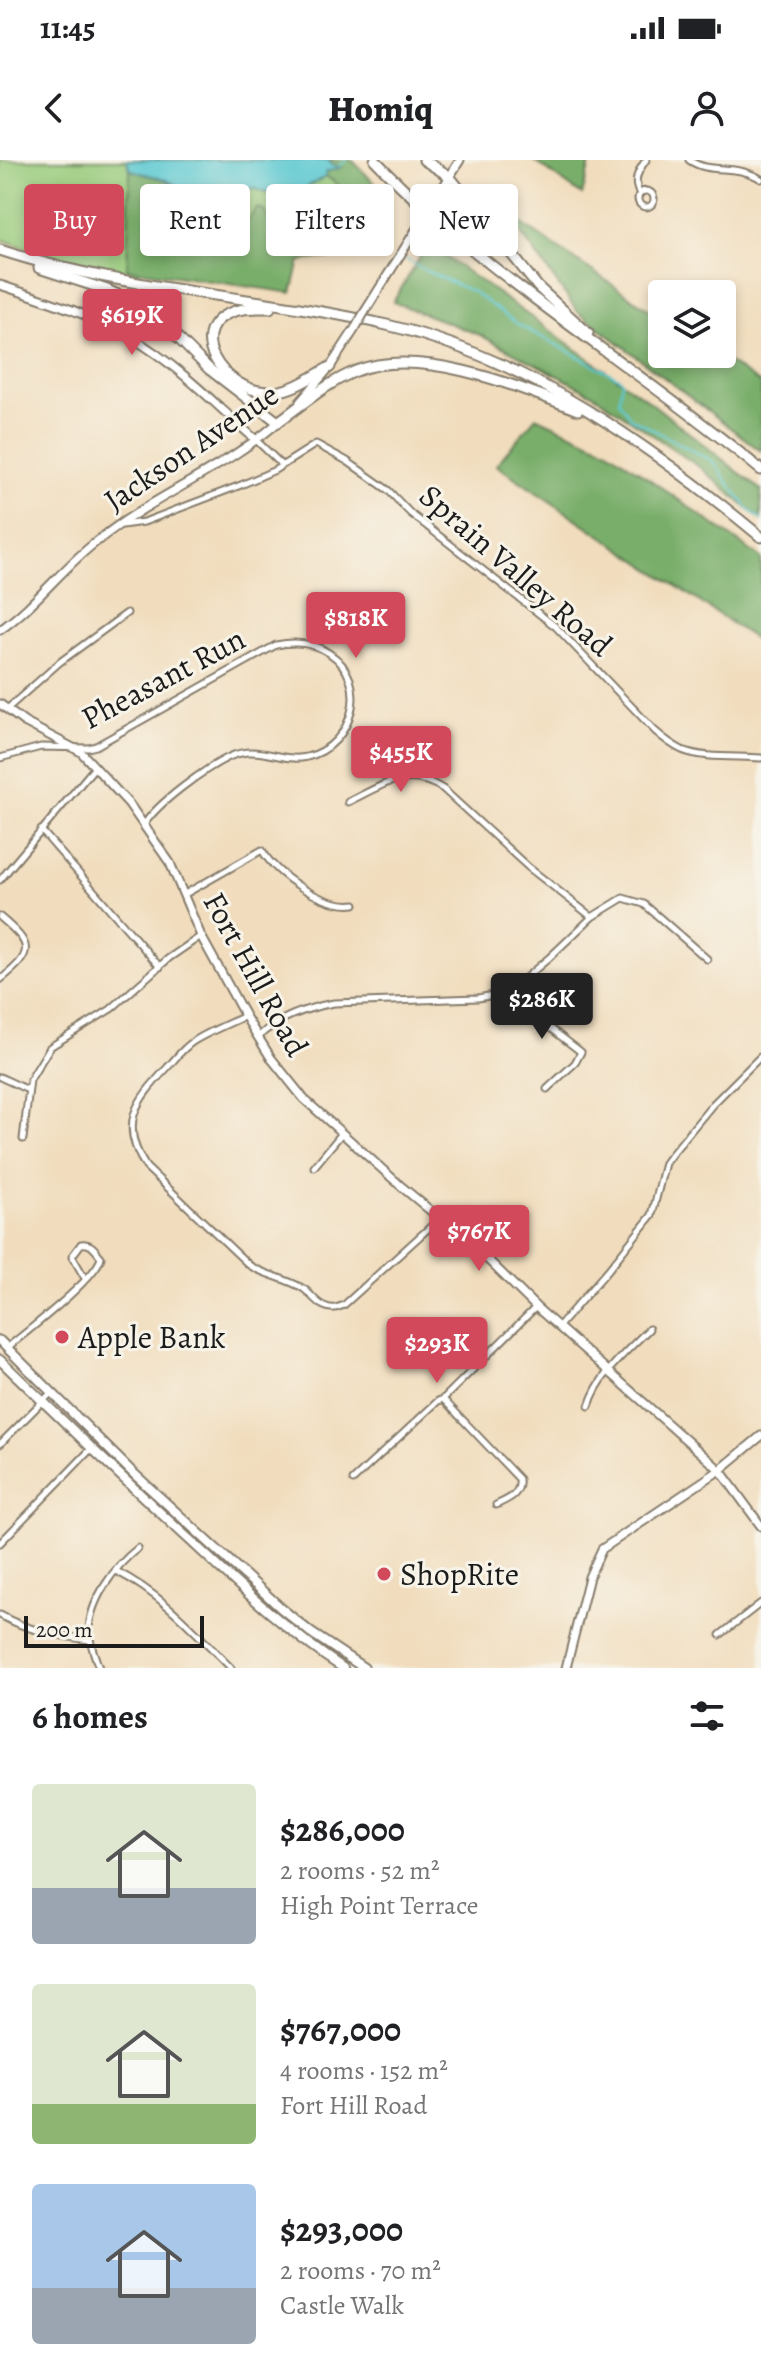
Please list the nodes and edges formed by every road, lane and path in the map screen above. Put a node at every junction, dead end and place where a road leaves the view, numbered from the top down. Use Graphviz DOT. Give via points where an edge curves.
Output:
graph roads {
  1 [pos="375,160"];
  2 [pos="424,160"];
  3 [pos="460,160"];
  4 [pos="646,160"];
  5 [pos="689,160"];
  6 [pos="449,176"];
  7 [pos="761,179"];
  8 [pos="640,194"];
  9 [pos="0,250"];
  10 [pos="0,285"];
  11 [pos="303,308"];
  12 [pos="330,367"];
  13 [pos="635,374"];
  14 [pos="600,418"];
  15 [pos="278,422"];
  16 [pos="256,440"];
  17 [pos="282,465"];
  18 [pos="761,470"];
  19 [pos="119,525"];
  20 [pos="761,537"];
  21 [pos="127,613"];
  22 [pos="0,630"];
  23 [pos="3,707"];
  24 [pos="74,748"];
  25 [pos="0,758"];
  26 [pos="761,758"];
  27 [pos="95,766"];
  28 [pos="348,802"];
  29 [pos="144,825"];
  30 [pos="41,830"];
  31 [pos="0,880"];
  32 [pos="185,894"];
  33 [pos="355,904"];
  34 [pos="0,917"];
  35 [pos="592,917"];
  36 [pos="201,936"];
  37 [pos="707,959"];
  38 [pos="160,967"];
  39 [pos="0,980"];
  40 [pos="505,993"];
  41 [pos="245,1016"];
  42 [pos="258,1037"];
  43 [pos="761,1056"];
  44 [pos="0,1077"];
  45 [pos="547,1089"];
  46 [pos="28,1091"];
  47 [pos="342,1133"];
  48 [pos="23,1139"];
  49 [pos="314,1167"];
  50 [pos="440,1218"];
  51 [pos="86,1280"];
  52 [pos="536,1307"];
  53 [pos="559,1326"];
  54 [pos="649,1329"];
  55 [pos="4,1344"];
  56 [pos="0,1360"];
  57 [pos="609,1371"];
  58 [pos="51,1393"];
  59 [pos="443,1399"];
  60 [pos="42,1400"];
  61 [pos="589,1406"];
  62 [pos="761,1436"];
  63 [pos="0,1444"];
  64 [pos="92,1449"];
  65 [pos="720,1470"];
  66 [pos="353,1480"];
  67 [pos="496,1505"];
  68 [pos="761,1526"];
  69 [pos="0,1543"];
  70 [pos="138,1548"];
  71 [pos="116,1571"];
  72 [pos="761,1603"];
  73 [pos="0,1615"];
  74 [pos="720,1635"];
  75 [pos="90,1640"];
  76 [pos="99,1668"];
  77 [pos="231,1668"];
  78 [pos="343,1668"];
  79 [pos="364,1668"];
  80 [pos="566,1668"];
  1 -- 13 [label="highway" via="477,255"];
  2 -- 6 [label="highway"];
  3 -- 6 [label="street, Jackson Avenue"];
  4 -- 8 [label="street" via="636,178"];
  5 -- 7 [label="street" via="705,167 744,170"];
  6 -- 12 [label="street, Jackson Avenue, bridge"];
  6 -- 13 [label="highway" via="538,287"];
  9 -- 11 [label="highway" via="114,280"];
  9 -- 15 [label="highway" via="141,305 209,369"];
  10 -- 16 [label="street" via="84,314 131,338"];
  11 -- 12 [label="highway" via="246,308 226,315 211,336 213,358 235,380 264,391 289,388"];
  11 -- 14 [label="highway" via="454,344 515,370"];
  12 -- 15 [label="street, Jackson Avenue"];
  13 -- 18 [label="highway"];
  14 -- 15 [label="highway" via="480,376 396,362 348,374"];
  14 -- 20 [label="highway"];
  15 -- 16 [label="street, Jackson Avenue"];
  16 -- 17 [label="street"];
  16 -- 19 [label="street, Jackson Avenue"];
  17 -- 19 [label="street" via="167,514"];
  17 -- 26 [label="street, Sprain Valley Road" via="316,444 347,461 556,627 668,742 696,754"];
  19 -- 22 [label="street, Jackson Avenue"];
  21 -- 23 [label="street"];
  23 -- 24 [label="street, Fort Hill Road"];
  24 -- 25 [label="street, Pheasant Run" via="41,747"];
  24 -- 27 [label="street, Fort Hill Road"];
  24 -- 29 [label="street, Pheasant Run" via="96,746 276,645 310,644 344,667 353,704 343,733 329,748 299,758 244,751 158,807"];
  27 -- 29 [label="street, Fort Hill Road"];
  27 -- 30 [label="street"];
  28 -- 35 [label="street" via="388,782 415,777 432,782"];
  29 -- 32 [label="street, Fort Hill Road"];
  30 -- 31 [label="street"];
  30 -- 38 [label="street"];
  32 -- 33 [label="street" via="262,850 297,885 342,905"];
  32 -- 36 [label="street, Fort Hill Road"];
  34 -- 39 [label="street" via="22,937 25,948 22,961"];
  35 -- 37 [label="street" via="616,900 636,900"];
  35 -- 40 [label="street"];
  36 -- 38 [label="street"];
  36 -- 41 [label="street, Fort Hill Road"];
  38 -- 46 [label="street" via="111,1009 50,1047"];
  40 -- 42 [label="street" via="334,1003 292,1015"];
  40 -- 45 [label="street" via="581,1052"];
  41 -- 42 [label="street, Fort Hill Road"];
  41 -- 50 [label="street" via="186,1047 146,1090 133,1118 134,1148 146,1167 249,1265 305,1289 327,1308 344,1305"];
  42 -- 47 [label="street, Fort Hill Road" via="292,1086"];
  43 -- 53 [label="street" via="665,1163 652,1215"];
  44 -- 46 [label="street"];
  46 -- 48 [label="street"];
  47 -- 49 [label="street"];
  47 -- 50 [label="street, Fort Hill Road"];
  50 -- 52 [label="street, Fort Hill Road"];
  51 -- 51 [label="street" via="72,1256 85,1243 101,1257"];
  51 -- 55 [label="street"];
  52 -- 53 [label="street, Fort Hill Road"];
  52 -- 59 [label="street"];
  53 -- 57 [label="street, Fort Hill Road"];
  54 -- 57 [label="street"];
  55 -- 58 [label="main road"];
  56 -- 60 [label="main road"];
  57 -- 61 [label="street"];
  57 -- 65 [label="street, Fort Hill Road"];
  58 -- 60 [label="street"];
  58 -- 79 [label="main road" via="295,1621"];
  59 -- 66 [label="street"];
  59 -- 67 [label="street" via="519,1479 511,1498"];
  60 -- 63 [label="street"];
  60 -- 64 [label="main road"];
  62 -- 65 [label="street"];
  64 -- 69 [label="street"];
  64 -- 78 [label="main road" via="274,1618"];
  65 -- 68 [label="street, Fort Hill Road"];
  65 -- 80 [label="street" via="602,1549 589,1577"];
  70 -- 71 [label="street"];
  71 -- 75 [label="street" via="95,1605"];
  71 -- 77 [label="street" via="163,1600"];
  72 -- 74 [label="street"];
  73 -- 75 [label="street" via="54,1635"];
  75 -- 76 [label="street"];
}
